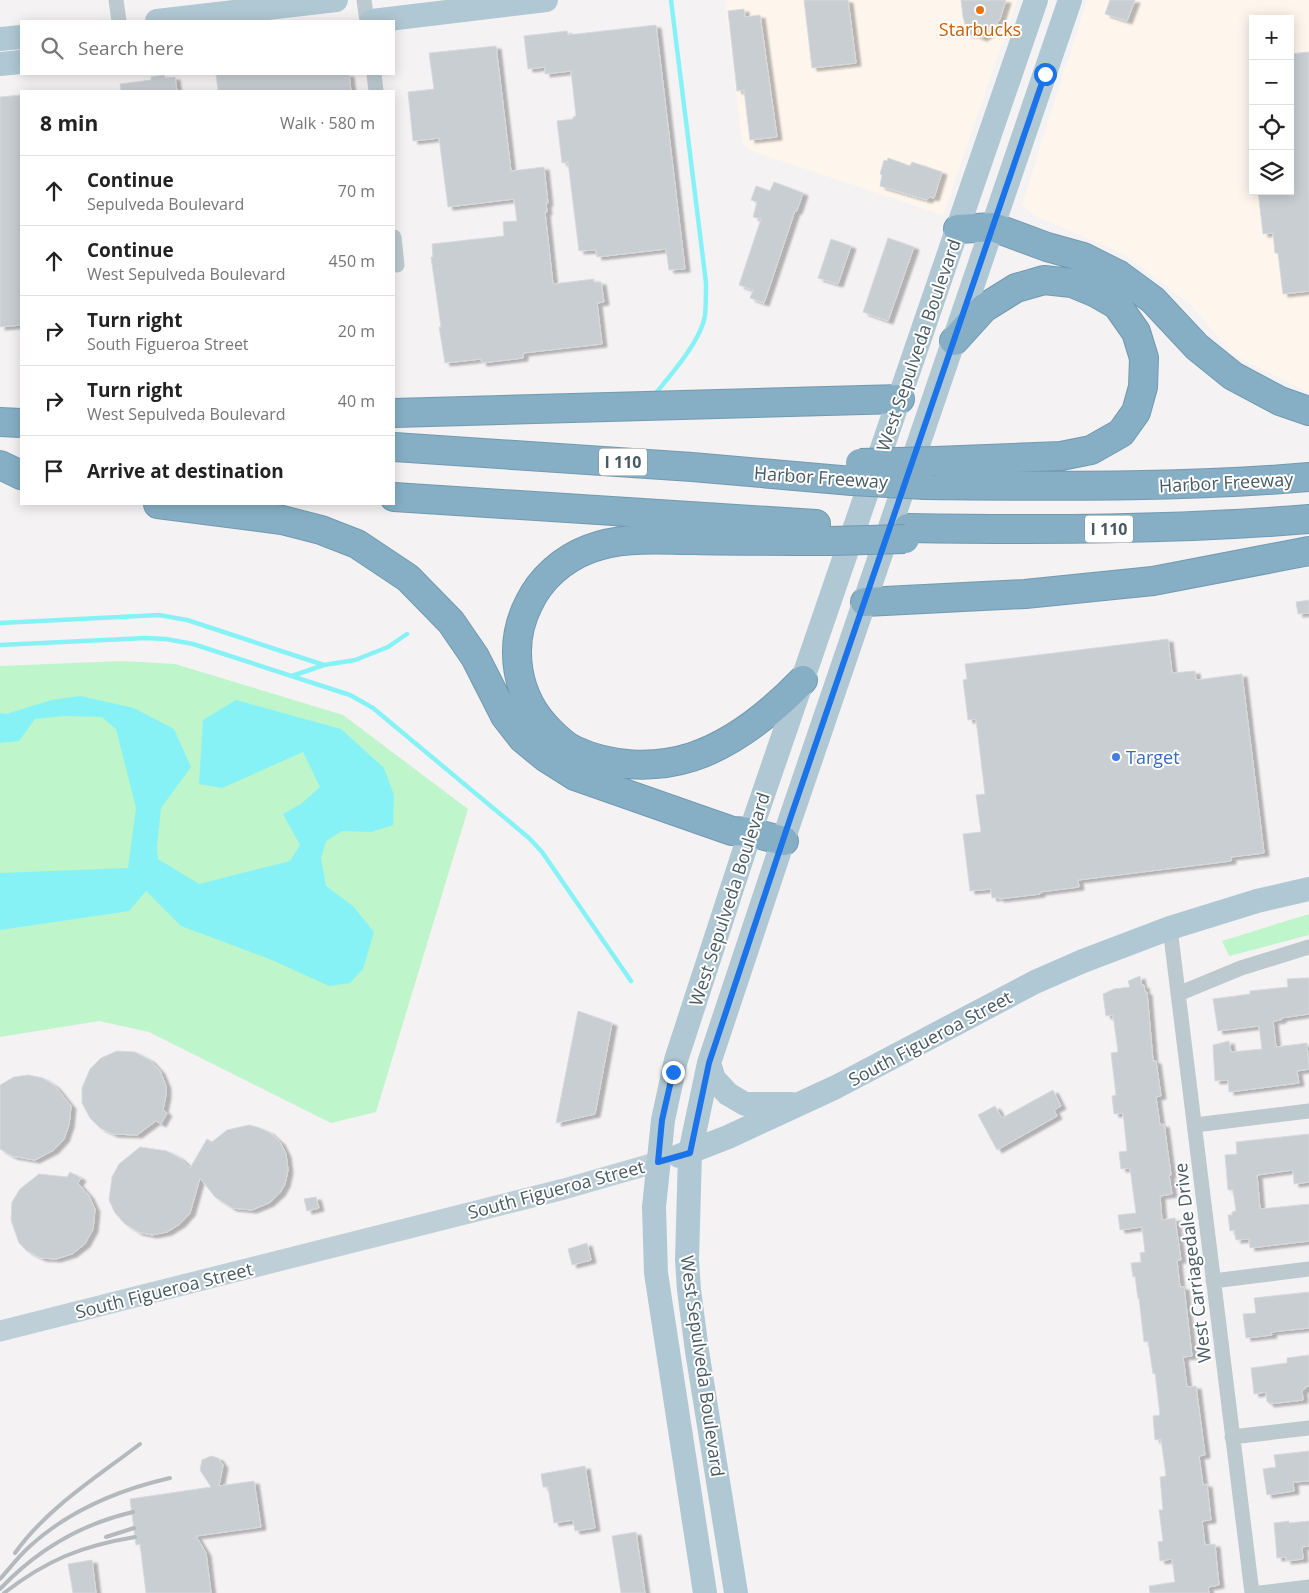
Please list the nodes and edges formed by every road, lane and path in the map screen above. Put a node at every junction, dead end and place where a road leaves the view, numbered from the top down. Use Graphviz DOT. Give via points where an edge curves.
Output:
graph roads {
  1 [pos="116,0"];
  2 [pos="336,0"];
  3 [pos="364,0"];
  4 [pos="546,0"];
  5 [pos="1036,0"];
  6 [pos="1070,0"];
  7 [pos="119,20"];
  8 [pos="166,20"];
  9 [pos="367,20"];
  10 [pos="380,20"];
  11 [pos="20,37"];
  12 [pos="0,39"];
  13 [pos="20,62"];
  14 [pos="0,64"];
  15 [pos="374,75"];
  16 [pos="376,90"];
  17 [pos="994,227"];
  18 [pos="958,229"];
  19 [pos="395,250"];
  20 [pos="396,264"];
  21 [pos="954,341"];
  22 [pos="900,399"];
  23 [pos="1309,411"];
  24 [pos="395,413"];
  25 [pos="0,422"];
  26 [pos="20,423"];
  27 [pos="395,447"];
  28 [pos="0,465"];
  29 [pos="20,467"];
  30 [pos="930,473"];
  31 [pos="20,475"];
  32 [pos="1309,477"];
  33 [pos="395,497"];
  34 [pos="166,505"];
  35 [pos="1309,519"];
  36 [pos="833,533"];
  37 [pos="1309,551"];
  38 [pos="865,602"];
  39 [pos="802,680"];
  40 [pos="750,832"];
  41 [pos="784,841"];
  42 [pos="1309,889"];
  43 [pos="1170,928"];
  44 [pos="1309,947"];
  45 [pos="1178,994"];
  46 [pos="709,1063"];
  47 [pos="801,1104"];
  48 [pos="1309,1111"];
  49 [pos="1195,1126"];
  50 [pos="690,1153"];
  51 [pos="658,1162"];
  52 [pos="1309,1269"];
  53 [pos="1213,1281"];
  54 [pos="0,1331"];
  55 [pos="1309,1428"];
  56 [pos="1232,1437"];
  57 [pos="1309,1587"];
  58 [pos="705,1593"];
  59 [pos="736,1593"];
  60 [pos="1252,1593"];
  61 [pos="1260,1593"];
  1 -- 7 [label="street"];
  2 -- 8 [label="main road"];
  3 -- 9 [label="street"];
  4 -- 10 [label="main road"];
  5 -- 18 [label="main road, West Sepulveda Boulevard"];
  6 -- 17 [label="main road, West Sepulveda Boulevard"];
  11 -- 12 [label="main road"];
  13 -- 14 [label="main road"];
  15 -- 16 [label="street"];
  17 -- 18 [label="highway"];
  17 -- 21 [label="main road, West Sepulveda Boulevard"];
  17 -- 23 [label="highway" via="1082,257 1120,275 1153,300 1197,347 1233,376 1280,401"];
  18 -- 22 [label="main road, West Sepulveda Boulevard"];
  19 -- 20 [label="street"];
  21 -- 30 [label="highway" via="984,308 1016,288 1044,280 1072,283 1117,305 1136,332 1144,358 1143,387 1136,412 1122,433 1091,450"];
  21 -- 38 [label="main road, West Sepulveda Boulevard"];
  22 -- 24 [label="highway"];
  22 -- 39 [label="main road, West Sepulveda Boulevard"];
  25 -- 26 [label="highway"];
  27 -- 30 [label="highway, Harbor Freeway / I 110, bridge" via="692,467"];
  28 -- 29 [label="highway"];
  28 -- 31 [label="highway"];
  30 -- 32 [label="highway, Harbor Freeway / I 110" via="1156,486"];
  33 -- 36 [label="highway, I 110"];
  34 -- 40 [label="highway" via="282,520 357,544 408,578 451,622 475,657 505,716 523,739 544,757 574,776 604,787 732,831"];
  35 -- 36 [label="highway, I 110" via="1174,527"];
  36 -- 39 [label="highway" via="628,540 589,549 566,561 542,582 524,612 516,649 519,676 527,701 540,721 573,750 604,761 632,765 691,757 728,741 771,710"];
  37 -- 38 [label="highway" via="1153,581 1025,594"];
  38 -- 41 [label="main road, West Sepulveda Boulevard"];
  39 -- 40 [label="main road, West Sepulveda Boulevard"];
  40 -- 41 [label="highway"];
  40 -- 51 [label="main road, West Sepulveda Boulevard" via="673,1072 662,1120"];
  41 -- 46 [label="main road, West Sepulveda Boulevard"];
  42 -- 43 [label="main road, South Figueroa Street"];
  43 -- 45 [label="street, West Carriagedale Drive"];
  43 -- 47 [label="main road, South Figueroa Street" via="1083,960 1035,982"];
  44 -- 45 [label="street" via="1241,968"];
  45 -- 49 [label="street, West Carriagedale Drive"];
  46 -- 47 [label="main road" via="714,1079 728,1094 745,1104"];
  46 -- 50 [label="main road, West Sepulveda Boulevard"];
  47 -- 50 [label="main road, South Figueroa Street"];
  48 -- 49 [label="street"];
  49 -- 53 [label="street, West Carriagedale Drive"];
  50 -- 51 [label="main road, South Figueroa Street"];
  50 -- 59 [label="main road, West Sepulveda Boulevard" via="687,1213 689,1290"];
  51 -- 54 [label="main road, South Figueroa Street" via="564,1189"];
  51 -- 58 [label="main road, West Sepulveda Boulevard" via="654,1207 656,1273"];
  52 -- 53 [label="street"];
  53 -- 56 [label="street, West Carriagedale Drive"];
  55 -- 56 [label="street"];
  56 -- 60 [label="street, West Carriagedale Drive"];
  57 -- 61 [label="street"];
}
